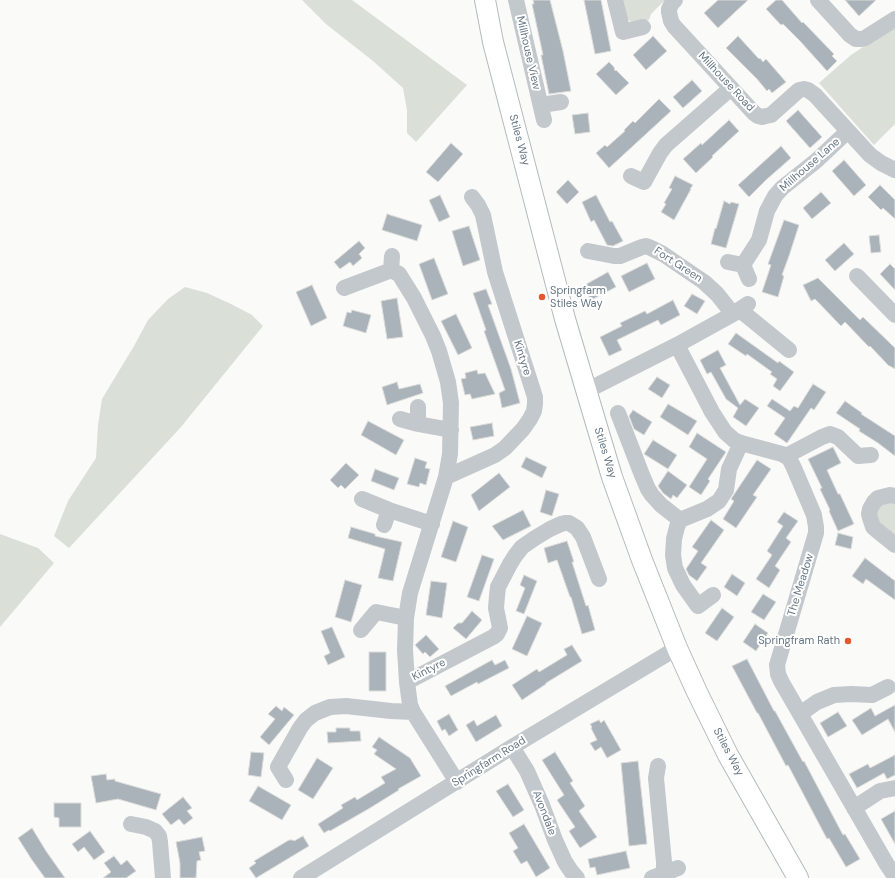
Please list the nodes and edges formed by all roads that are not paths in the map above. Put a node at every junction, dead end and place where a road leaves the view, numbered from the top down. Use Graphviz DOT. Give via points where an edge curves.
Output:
graph roads {
  1 [pos="485,0"];
  2 [pos="516,0"];
  3 [pos="615,0"];
  4 [pos="675,0"];
  5 [pos="821,1"];
  6 [pos="895,19"];
  7 [pos="643,27"];
  8 [pos="731,88"];
  9 [pos="561,102"];
  10 [pos="848,131"];
  11 [pos="895,170"];
  12 [pos="631,176"];
  13 [pos="472,197"];
  14 [pos="583,249"];
  15 [pos="740,269"];
  16 [pos="858,276"];
  17 [pos="344,288"];
  18 [pos="740,309"];
  19 [pos="895,315"];
  20 [pos="677,345"];
  21 [pos="789,350"];
  22 [pos="586,391"];
  23 [pos="418,407"];
  24 [pos="618,413"];
  25 [pos="400,419"];
  26 [pos="418,424"];
  27 [pos="451,430"];
  28 [pos="741,443"];
  29 [pos="786,456"];
  30 [pos="871,456"];
  31 [pos="446,477"];
  32 [pos="895,496"];
  33 [pos="362,499"];
  34 [pos="389,510"];
  35 [pos="680,520"];
  36 [pos="432,524"];
  37 [pos="384,525"];
  38 [pos="895,544"];
  39 [pos="599,578"];
  40 [pos="713,595"];
  41 [pos="406,618"];
  42 [pos="361,630"];
  43 [pos="677,648"];
  44 [pos="407,682"];
  45 [pos="888,687"];
  46 [pos="413,712"];
  47 [pos="800,714"];
  48 [pos="512,747"];
  49 [pos="658,766"];
  50 [pos="286,780"];
  51 [pos="457,782"];
  52 [pos="895,788"];
  53 [pos="854,808"];
  54 [pos="131,824"];
  55 [pos="891,869"];
  56 [pos="665,873"];
  57 [pos="163,878"];
  58 [pos="301,878"];
  59 [pos="577,878"];
  60 [pos="798,878"];
  1 -- 22 [label="main road, Stiles Way" via="497,58"];
  2 -- 9 [label="street, Millhouse View" via="542,113"];
  3 -- 7 [label="street" via="623,32"];
  4 -- 8 [label="street, Millhouse Road" via="669,8 672,21"];
  5 -- 6 [label="street" via="856,39 865,38"];
  8 -- 10 [label="street, Millhouse Road" via="754,113 762,117 771,114 799,90 808,90"];
  8 -- 12 [label="street" via="666,145 644,182"];
  10 -- 11 [label="street, Millhouse Road" via="870,155"];
  10 -- 15 [label="street, Millhouse Lane" via="779,192 767,211 759,240"];
  13 -- 31 [label="street, Kintyre" via="482,215 535,404 530,419 505,448"];
  14 -- 18 [label="street, Fort Green" via="620,256 646,246 663,254"];
  16 -- 19 [label="street"];
  17 -- 27 [label="street, Kintyre" via="365,288 392,263 395,272 401,276 414,298 439,351 452,403"];
  18 -- 20 [label="street"];
  18 -- 21 [label="street"];
  20 -- 22 [label="street"];
  20 -- 28 [label="street" via="716,420 729,436"];
  22 -- 43 [label="main road, Stiles Way" via="612,477"];
  23 -- 26 [label="street"];
  24 -- 35 [label="street" via="648,489 661,505"];
  25 -- 26 [label="street"];
  26 -- 27 [label="street"];
  27 -- 31 [label="street, Kintyre"];
  28 -- 29 [label="street"];
  28 -- 35 [label="street" via="729,469 726,490 719,501"];
  29 -- 30 [label="street" via="830,434 838,437 858,456"];
  29 -- 47 [label="street, The Meadow" via="797,474 814,515 816,527 813,546 777,665 781,681"];
  31 -- 36 [label="street, Kintyre"];
  32 -- 38 [label="street" via="878,498 869,514 873,527"];
  33 -- 34 [label="street"];
  34 -- 36 [label="street"];
  34 -- 37 [label="street"];
  35 -- 40 [label="street" via="673,550 675,568 698,606"];
  36 -- 41 [label="street, Kintyre" via="410,593"];
  39 -- 44 [label="street, Kintyre" via="583,536 576,528 565,523 550,529 522,547 498,587 496,608 500,628 497,634"];
  41 -- 42 [label="street" via="376,612"];
  41 -- 44 [label="street, Kintyre"];
  43 -- 48 [label="street, Springfarm Road"];
  43 -- 60 [label="main road, Stiles Way" via="728,755"];
  44 -- 46 [label="street, Kintyre"];
  45 -- 47 [label="street" via="872,695 834,695 817,702"];
  46 -- 50 [label="street" via="346,706 330,707 315,713 300,728 278,767"];
  46 -- 51 [label="street, Kintyre"];
  47 -- 53 [label="street, The Meadow"];
  48 -- 51 [label="street, Springfarm Road"];
  48 -- 59 [label="street, Avondale" via="527,771 564,862"];
  49 -- 56 [label="street" via="656,778"];
  51 -- 58 [label="street, Springfarm Road"];
  52 -- 53 [label="street" via="880,791"];
  53 -- 55 [label="street, The Meadow"];
  54 -- 57 [label="street" via="146,827 159,836"];
}
